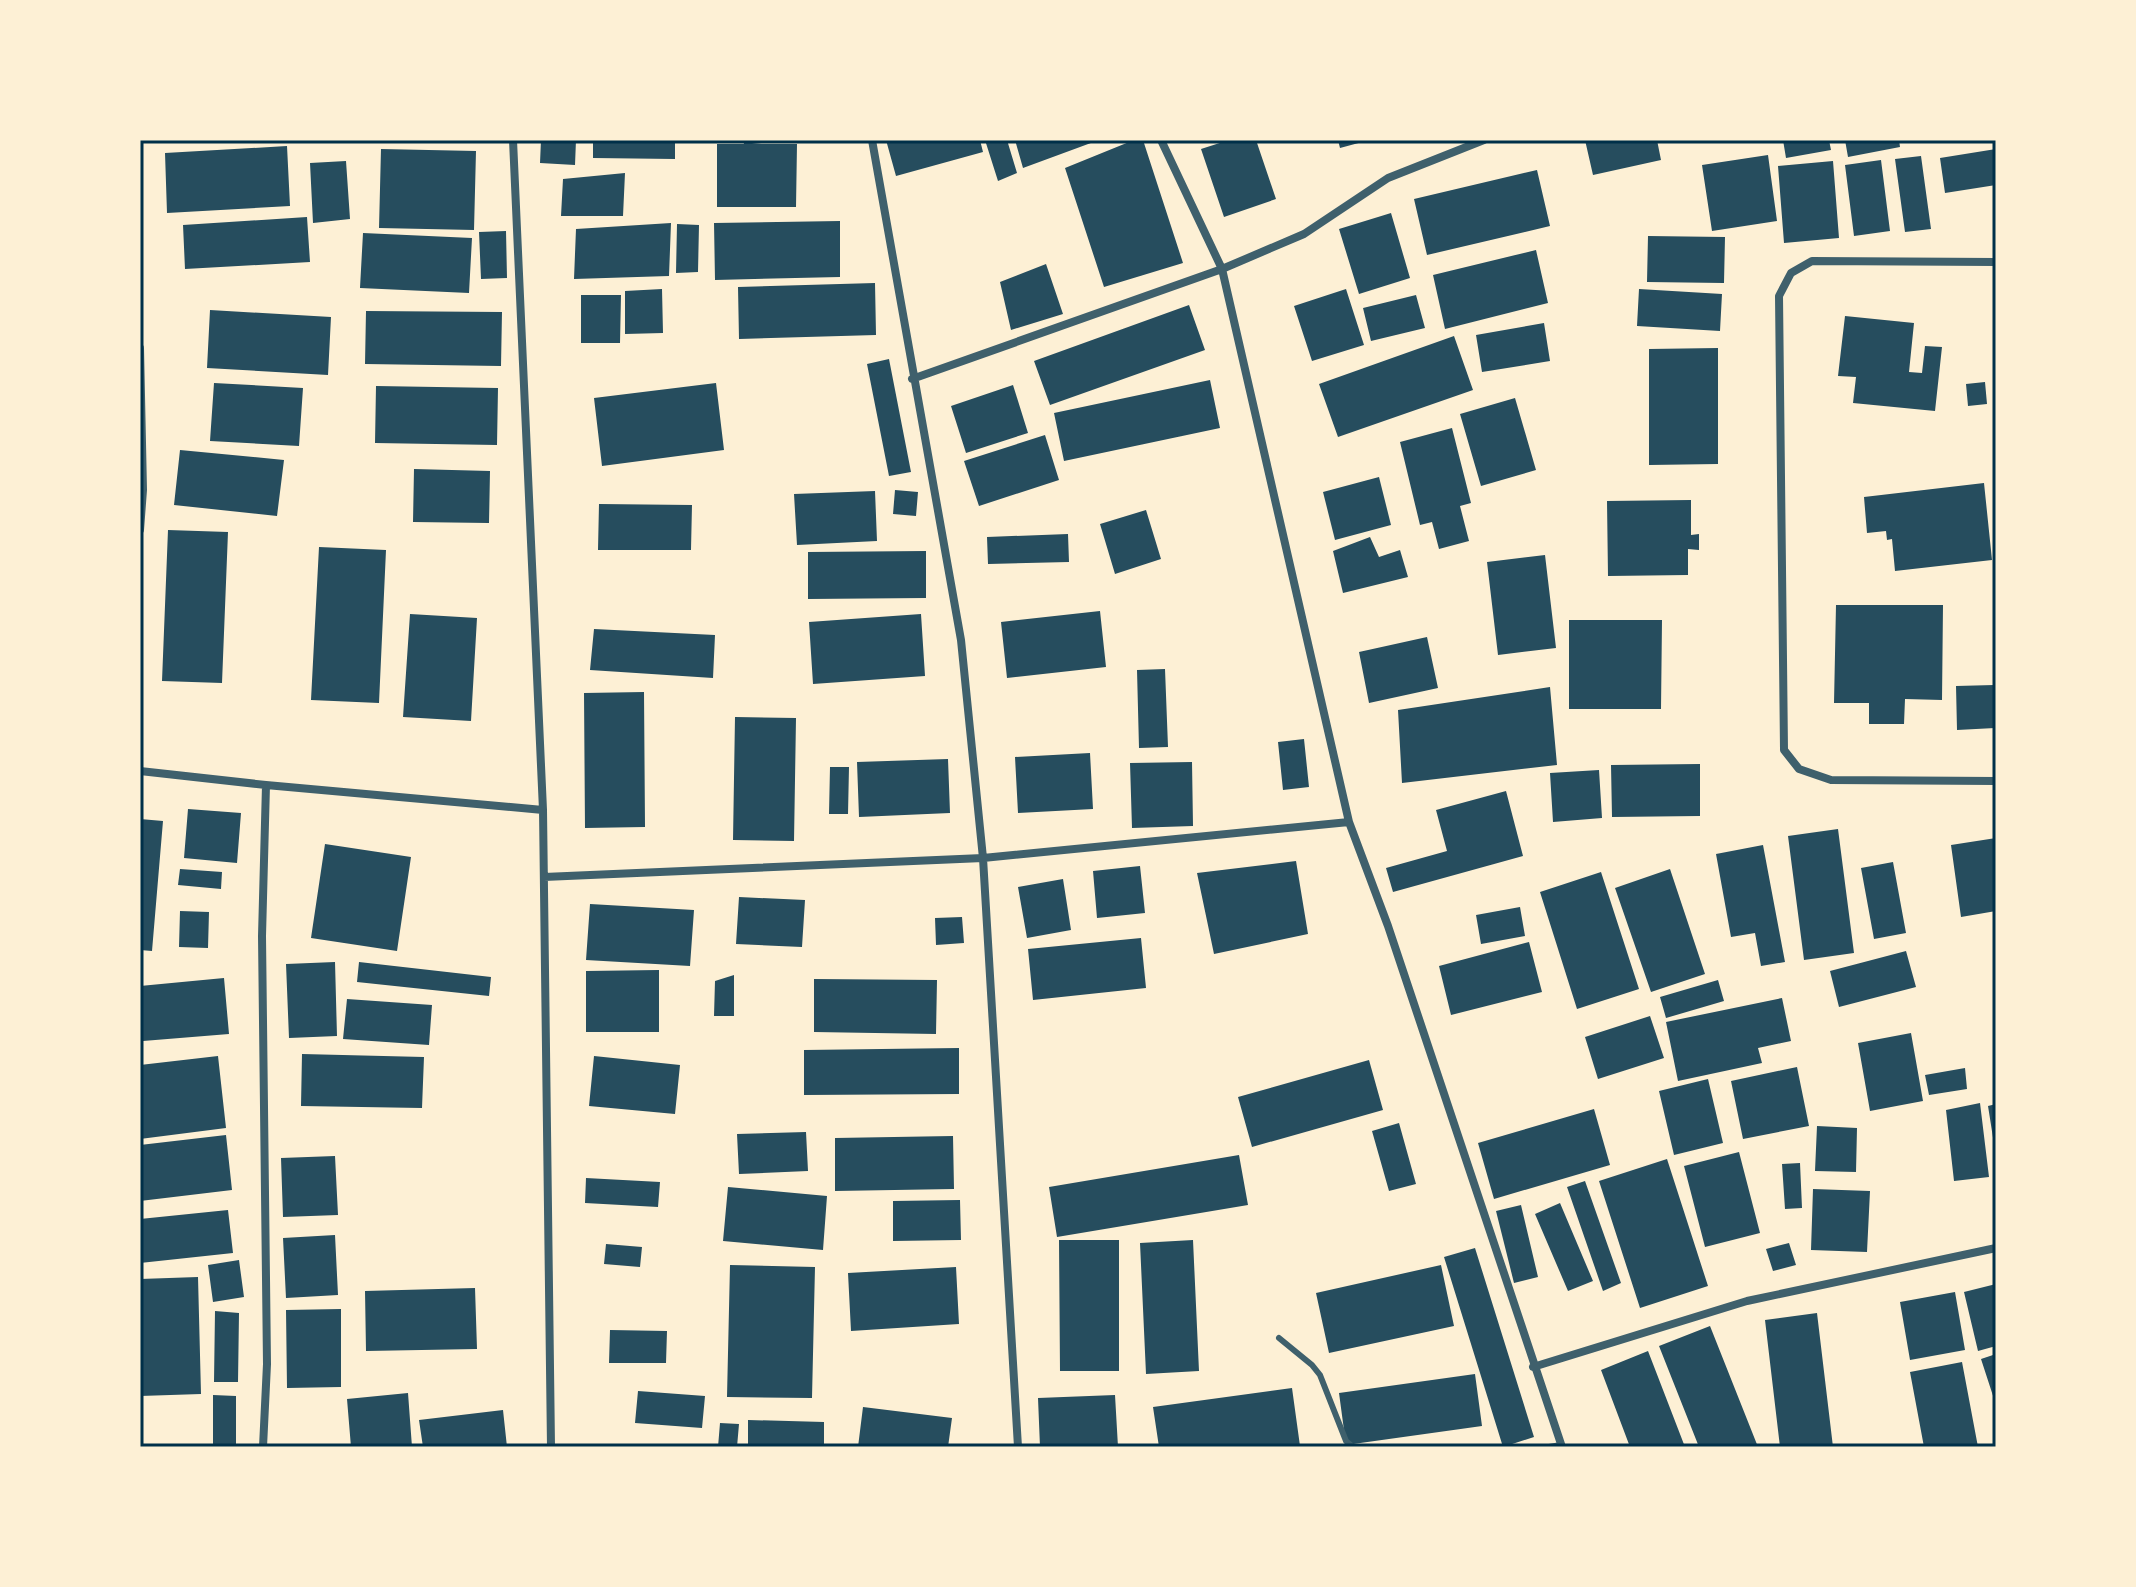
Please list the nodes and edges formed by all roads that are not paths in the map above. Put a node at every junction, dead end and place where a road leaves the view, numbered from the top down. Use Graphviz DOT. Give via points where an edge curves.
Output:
graph roads {
  1 [pos="513,140"];
  2 [pos="872,140"];
  3 [pos="1161,140"];
  4 [pos="1484,140"];
  5 [pos="1996,262"];
  6 [pos="1222,269"];
  7 [pos="140,348"];
  8 [pos="912,379"];
  9 [pos="140,530"];
  10 [pos="140,771"];
  11 [pos="1996,781"];
  12 [pos="266,785"];
  13 [pos="543,810"];
  14 [pos="1349,822"];
  15 [pos="983,858"];
  16 [pos="544,877"];
  17 [pos="1996,1248"];
  18 [pos="1279,1338"];
  19 [pos="1533,1367"];
  20 [pos="1562,1446"];
  21 [pos="263,1447"];
  22 [pos="551,1447"];
  23 [pos="1018,1447"];
  24 [pos="1353,1447"];
  25 [pos="1549,1447"];
  1 -- 13 [label="street"];
  2 -- 8 [label="street"];
  3 -- 6 [label="street"];
  4 -- 6 [label="street" via="1388,178 1304,234"];
  5 -- 11 [label="street" via="1812,261 1791,273 1779,296 1784,750 1799,769 1831,780"];
  6 -- 8 [label="street"];
  6 -- 14 [label="street"];
  7 -- 9 [label="street"];
  8 -- 15 [label="street" via="961,640"];
  10 -- 12 [label="street"];
  12 -- 13 [label="street"];
  12 -- 21 [label="street"];
  13 -- 16 [label="street"];
  14 -- 15 [label="street"];
  14 -- 19 [label="street"];
  15 -- 16 [label="street"];
  15 -- 23 [label="street"];
  16 -- 22 [label="street"];
  17 -- 19 [label="street" via="1747,1301"];
  18 -- 24 [label="lane" via="1320,1375"];
  19 -- 20 [label="street"];
  20 -- 25 [label="lane"];
}
